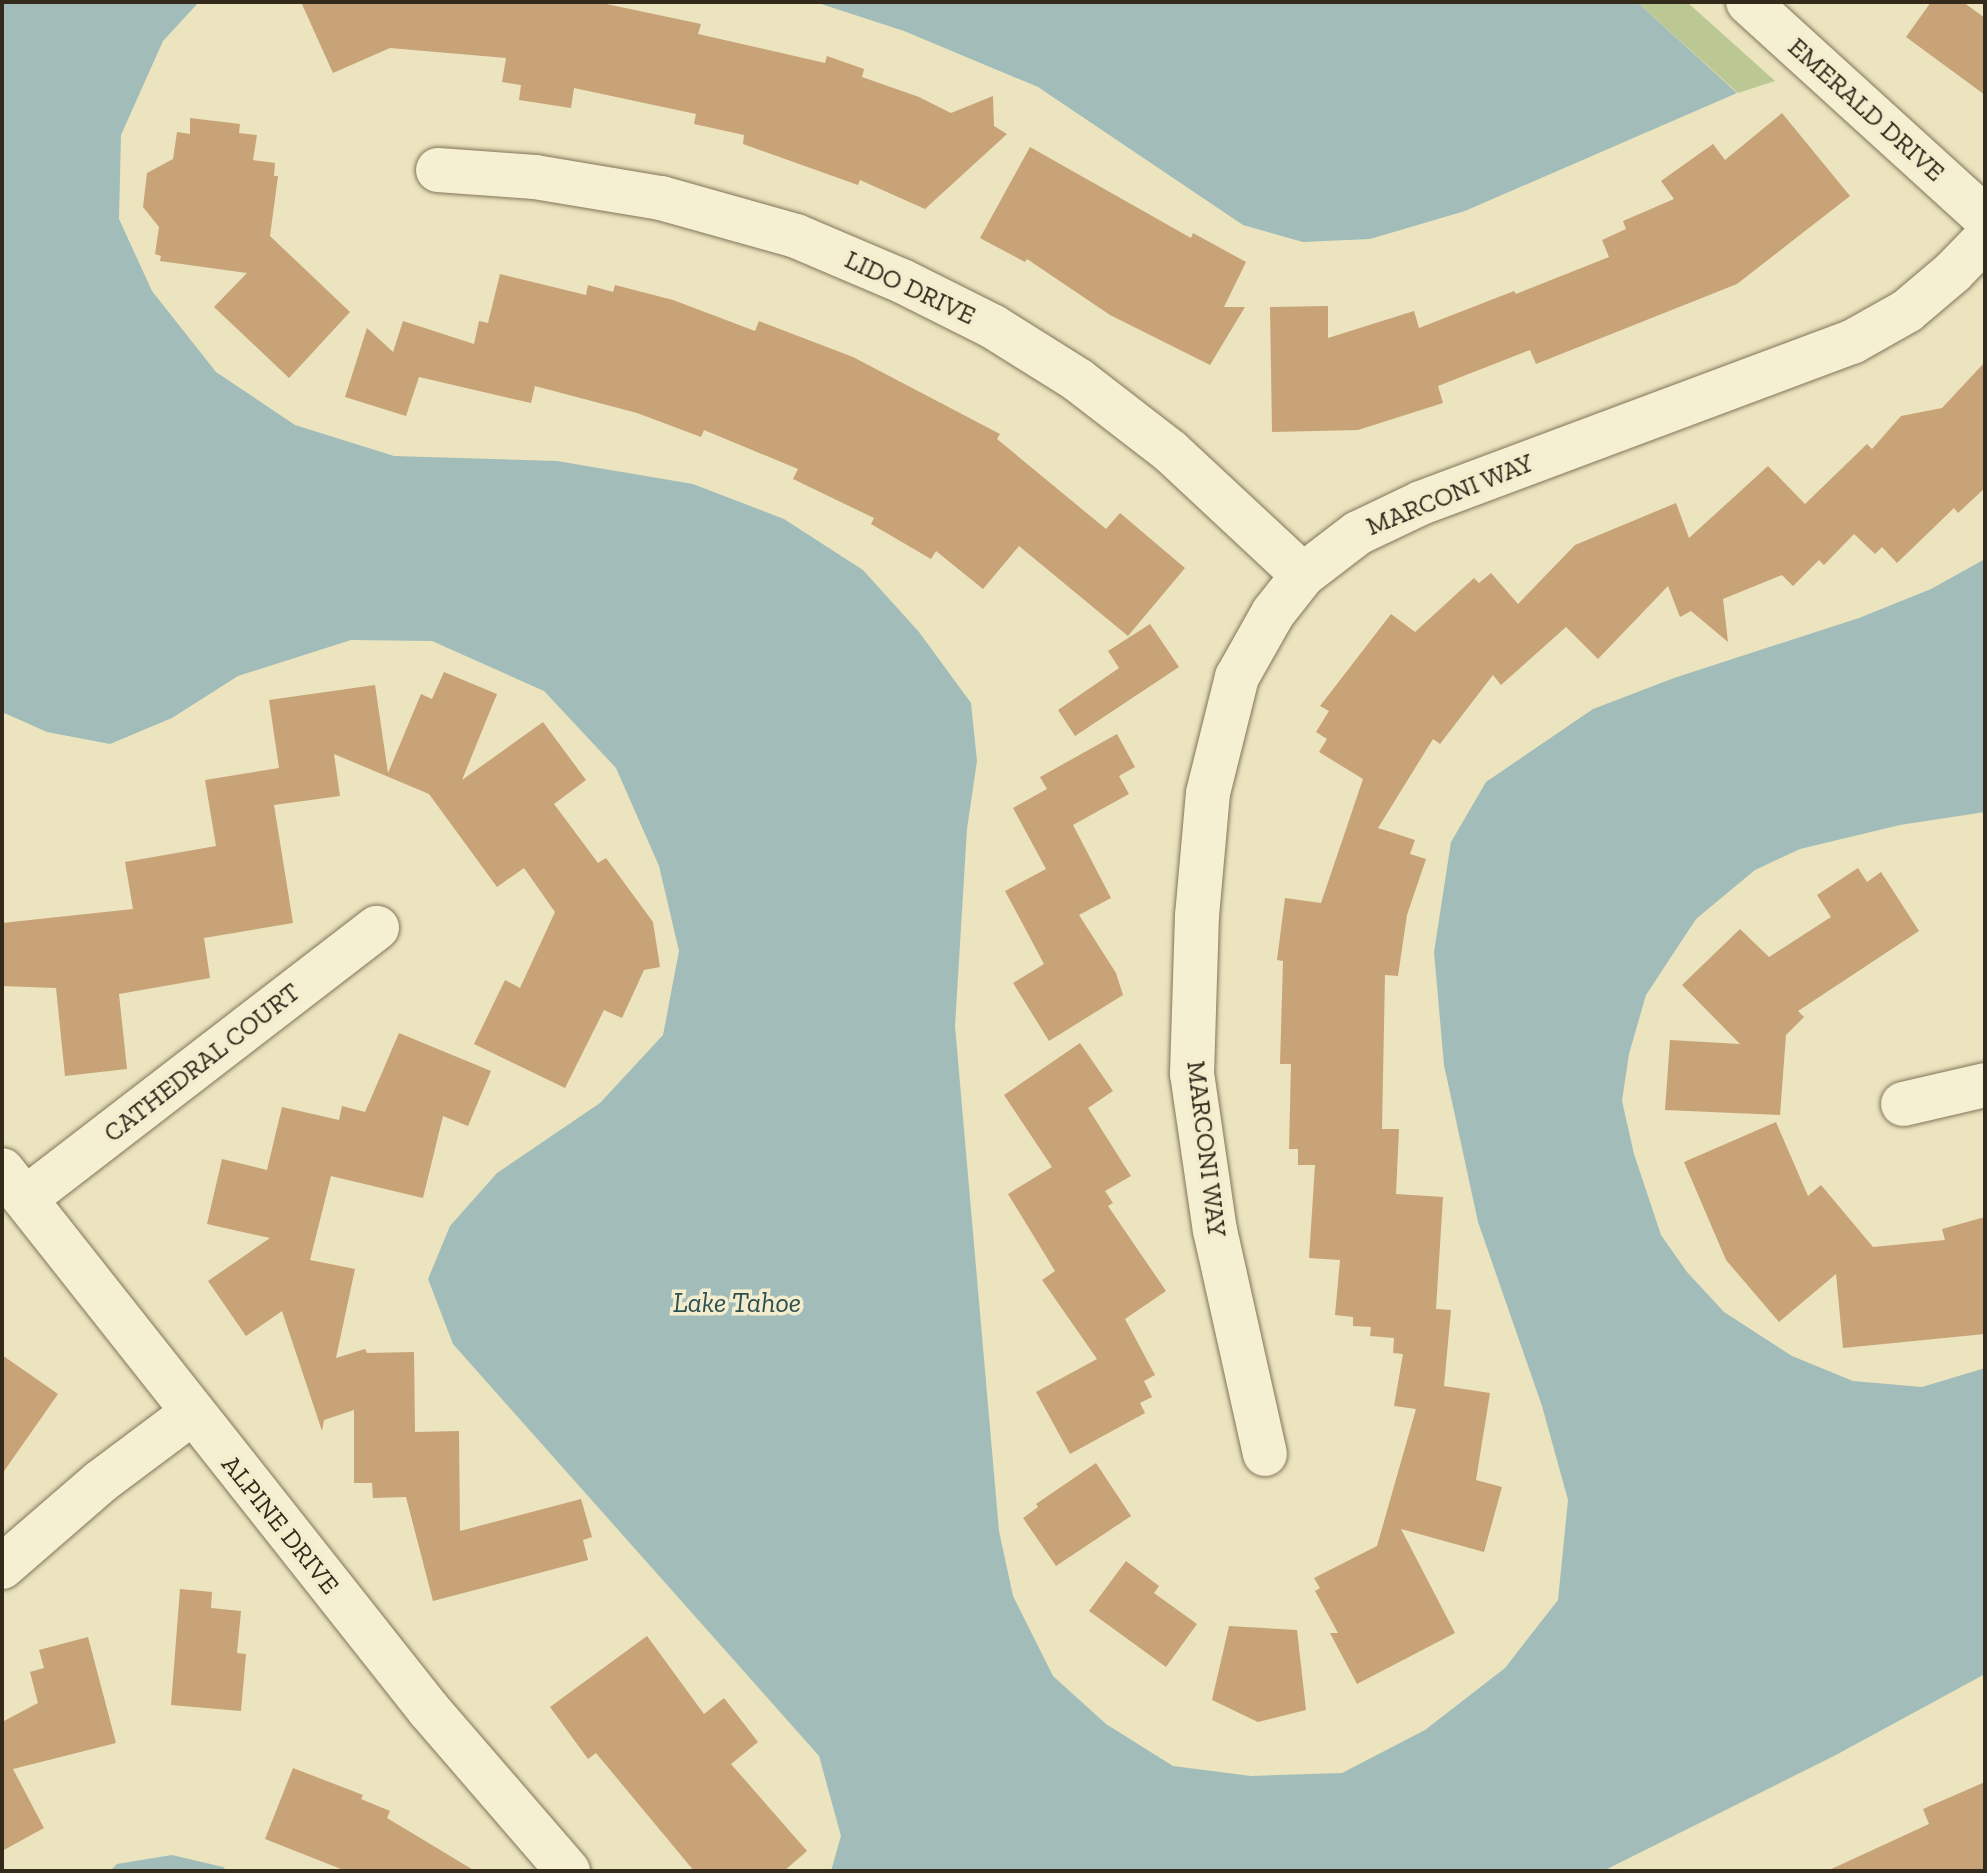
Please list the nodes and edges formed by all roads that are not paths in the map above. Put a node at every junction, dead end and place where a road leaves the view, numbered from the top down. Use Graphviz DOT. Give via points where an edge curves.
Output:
graph roads {
  1 [pos="1748,2"];
  2 [pos="438,170"];
  3 [pos="1985,218"];
  4 [pos="1985,239"];
  5 [pos="1303,575"];
  6 [pos="377,928"];
  7 [pos="1985,1085"];
  8 [pos="1903,1104"];
  9 [pos="14,1184"];
  10 [pos="191,1414"];
  11 [pos="1265,1454"];
  12 [pos="2,1567"];
  13 [pos="568,1871"];
  1 -- 3 [label="street, EMERALD DRIVE"];
  2 -- 5 [label="street, LIDO DRIVE" via="535,177 661,198 796,236 902,281 992,326 1078,380 1170,451"];
  4 -- 5 [label="street, MARCONI WAY" via="1907,311 1852,342 1421,503 1358,533"];
  5 -- 11 [label="street, MARCONI WAY" via="1273,613 1237,677 1208,793 1197,916 1192,1074 1215,1231"];
  6 -- 9 [label="street, CATHEDRAL COURT"];
  7 -- 8 [label="street"];
  9 -- 10 [label="street, ALPINE DRIVE"];
  10 -- 12 [label="street" via="100,1482"];
  10 -- 13 [label="street, ALPINE DRIVE" via="429,1710"];
}
